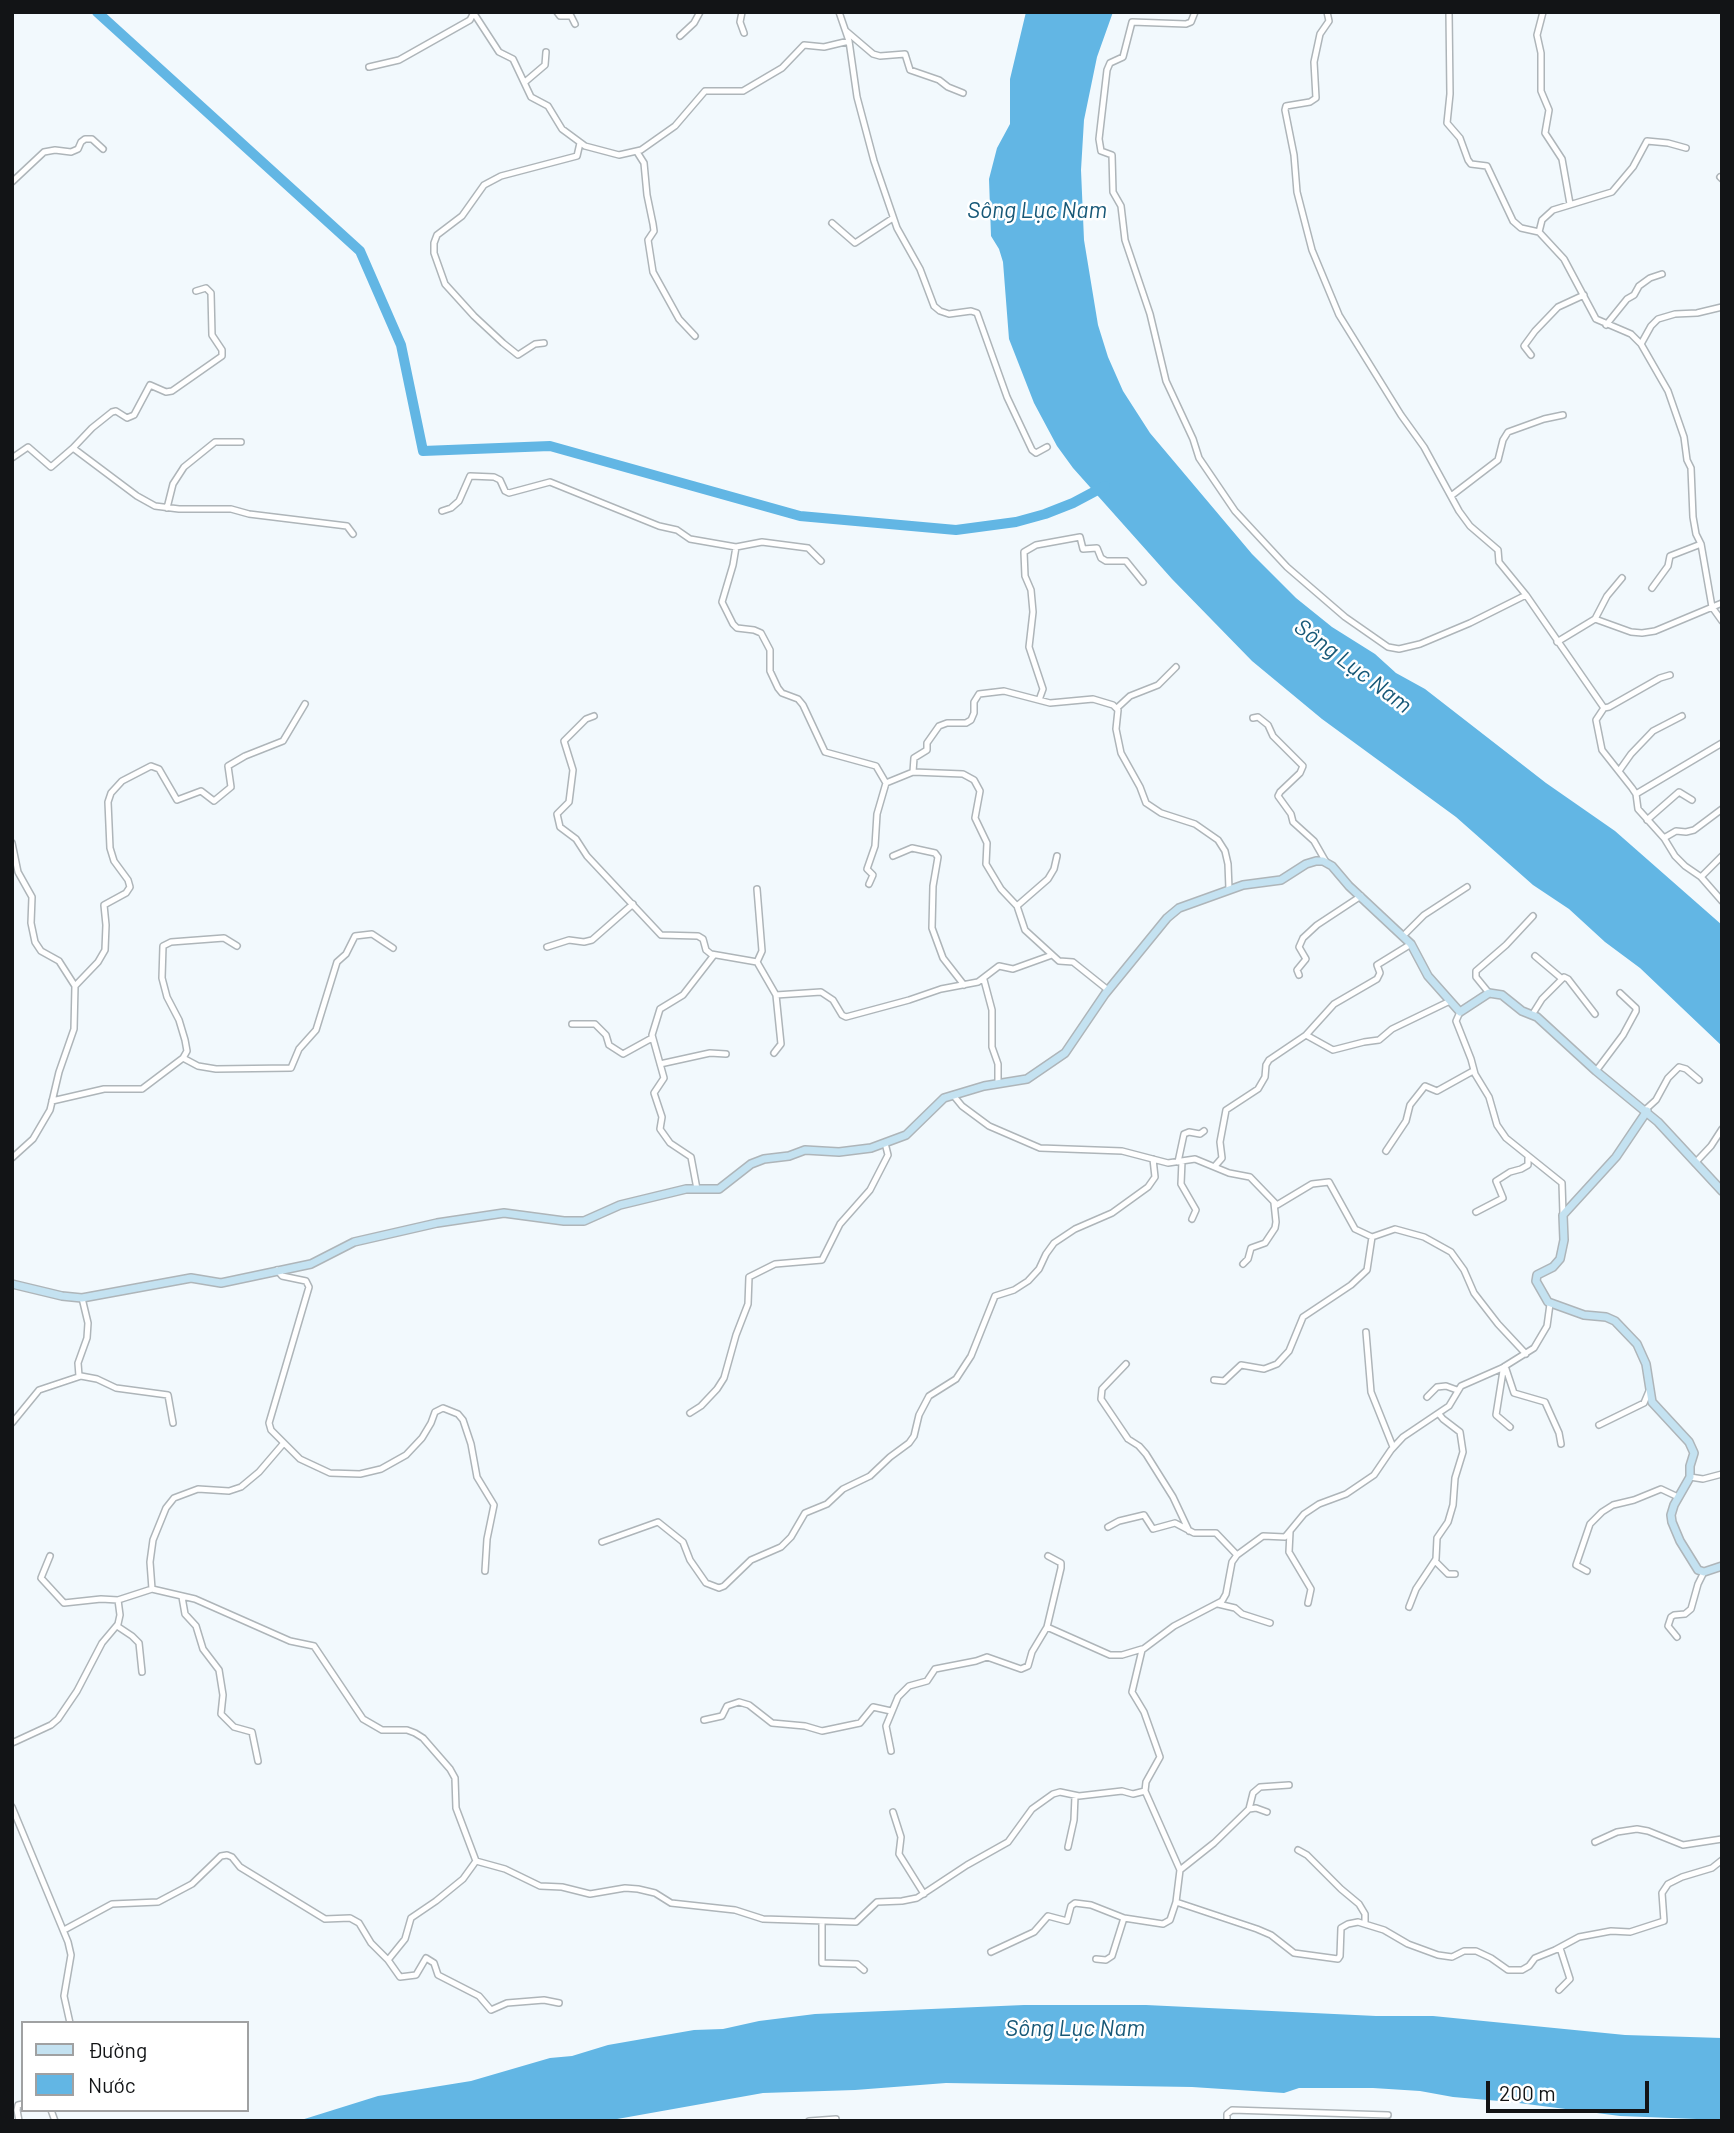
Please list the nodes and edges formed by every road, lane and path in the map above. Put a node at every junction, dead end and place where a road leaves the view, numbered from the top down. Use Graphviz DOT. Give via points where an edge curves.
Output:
graph roads {
  1 [pos="557,12"];
  2 [pos="700,12"];
  3 [pos="742,12"];
  4 [pos="839,12"];
  5 [pos="1195,12"];
  6 [pos="1327,12"];
  7 [pos="1448,12"];
  8 [pos="1543,12"];
  9 [pos="474,13"];
  10 [pos="575,24"];
  11 [pos="846,31"];
  12 [pos="744,33"];
  13 [pos="680,36"];
  14 [pos="849,41"];
  15 [pos="546,52"];
  16 [pos="369,67"];
  17 [pos="525,82"];
  18 [pos="963,93"];
  19 [pos="580,144"];
  20 [pos="1686,148"];
  21 [pos="103,149"];
  22 [pos="637,152"];
  23 [pos="12,182"];
  24 [pos="1570,205"];
  25 [pos="893,218"];
  26 [pos="832,223"];
  27 [pos="1539,232"];
  28 [pos="1662,274"];
  29 [pos="196,291"];
  30 [pos="1584,295"];
  31 [pos="1722,307"];
  32 [pos="1606,325"];
  33 [pos="695,336"];
  34 [pos="544,343"];
  35 [pos="1641,344"];
  36 [pos="1531,355"];
  37 [pos="1563,415"];
  38 [pos="241,442"];
  39 [pos="72,447"];
  40 [pos="1047,447"];
  41 [pos="12,458"];
  42 [pos="1451,496"];
  43 [pos="167,508"];
  44 [pos="442,511"];
  45 [pos="353,534"];
  46 [pos="1701,544"];
  47 [pos="736,547"];
  48 [pos="821,561"];
  49 [pos="1622,578"];
  50 [pos="1143,582"];
  51 [pos="1652,588"];
  52 [pos="1526,595"];
  53 [pos="1722,603"];
  54 [pos="1712,607"];
  55 [pos="1595,620"];
  56 [pos="1722,621"];
  57 [pos="1557,642"];
  58 [pos="1176,667"];
  59 [pos="1670,675"];
  60 [pos="1039,700"];
  61 [pos="305,704"];
  62 [pos="1117,708"];
  63 [pos="1604,708"];
  64 [pos="594,716"];
  65 [pos="1682,716"];
  66 [pos="1253,718"];
  67 [pos="1722,743"];
  68 [pos="1619,771"];
  69 [pos="913,772"];
  70 [pos="886,783"];
  71 [pos="1636,794"];
  72 [pos="1692,800"];
  73 [pos="1722,809"];
  74 [pos="1647,820"];
  75 [pos="1664,838"];
  76 [pos="12,843"];
  77 [pos="893,856"];
  78 [pos="1057,856"];
  79 [pos="1722,856"];
  80 [pos="1326,862"];
  81 [pos="1701,877"];
  82 [pos="869,884"];
  83 [pos="1467,887"];
  84 [pos="757,889"];
  85 [pos="1230,890"];
  86 [pos="1361,896"];
  87 [pos="1722,901"];
  88 [pos="634,904"];
  89 [pos="1017,906"];
  90 [pos="1533,916"];
  91 [pos="1403,936"];
  92 [pos="1411,944"];
  93 [pos="237,946"];
  94 [pos="547,947"];
  95 [pos="393,948"];
  96 [pos="714,955"];
  97 [pos="1052,955"];
  98 [pos="1535,956"];
  99 [pos="757,962"];
  100 [pos="1299,975"];
  101 [pos="1561,978"];
  102 [pos="984,979"];
  103 [pos="964,985"];
  104 [pos="75,986"];
  105 [pos="1108,990"];
  106 [pos="1489,993"];
  107 [pos="1619,993"];
  108 [pos="776,995"];
  109 [pos="1450,1001"];
  110 [pos="1460,1012"];
  111 [pos="1595,1014"];
  112 [pos="1532,1015"];
  113 [pos="572,1024"];
  114 [pos="1307,1035"];
  115 [pos="652,1038"];
  116 [pos="774,1053"];
  117 [pos="726,1054"];
  118 [pos="183,1058"];
  119 [pos="660,1064"];
  120 [pos="1595,1070"];
  121 [pos="1474,1071"];
  122 [pos="1699,1080"];
  123 [pos="998,1084"];
  124 [pos="953,1095"];
  125 [pos="52,1101"];
  126 [pos="1646,1111"];
  127 [pos="1722,1129"];
  128 [pos="1204,1130"];
  129 [pos="885,1143"];
  130 [pos="1387,1151"];
  131 [pos="12,1158"];
  132 [pos="1528,1158"];
  133 [pos="1153,1159"];
  134 [pos="1180,1161"];
  135 [pos="1695,1163"];
  136 [pos="1215,1167"];
  137 [pos="696,1189"];
  138 [pos="1721,1192"];
  139 [pos="1274,1203"];
  140 [pos="1476,1212"];
  141 [pos="1563,1215"];
  142 [pos="1192,1219"];
  143 [pos="1372,1237"];
  144 [pos="1243,1264"];
  145 [pos="278,1270"];
  146 [pos="12,1284"];
  147 [pos="82,1298"];
  148 [pos="1550,1304"];
  149 [pos="1366,1332"];
  150 [pos="1526,1354"];
  151 [pos="1126,1364"];
  152 [pos="1503,1367"];
  153 [pos="79,1376"];
  154 [pos="1214,1380"];
  155 [pos="1457,1390"];
  156 [pos="1649,1391"];
  157 [pos="1427,1397"];
  158 [pos="690,1413"];
  159 [pos="1439,1414"];
  160 [pos="12,1423"];
  161 [pos="173,1423"];
  162 [pos="1599,1425"];
  163 [pos="1510,1427"];
  164 [pos="283,1444"];
  165 [pos="1561,1444"];
  166 [pos="1393,1447"];
  167 [pos="1722,1474"];
  168 [pos="1690,1478"];
  169 [pos="1678,1497"];
  170 [pos="1108,1527"];
  171 [pos="1189,1531"];
  172 [pos="1290,1532"];
  173 [pos="602,1542"];
  174 [pos="1237,1555"];
  175 [pos="50,1556"];
  176 [pos="1048,1556"];
  177 [pos="1435,1561"];
  178 [pos="1722,1566"];
  179 [pos="485,1571"];
  180 [pos="1587,1572"];
  181 [pos="1704,1572"];
  182 [pos="1455,1574"];
  183 [pos="152,1589"];
  184 [pos="182,1597"];
  185 [pos="118,1600"];
  186 [pos="1308,1603"];
  187 [pos="1218,1604"];
  188 [pos="1409,1607"];
  189 [pos="1270,1623"];
  190 [pos="117,1626"];
  191 [pos="1047,1627"];
  192 [pos="1676,1637"];
  193 [pos="1143,1649"];
  194 [pos="142,1672"];
  195 [pos="891,1711"];
  196 [pos="704,1720"];
  197 [pos="12,1744"];
  198 [pos="891,1751"];
  199 [pos="258,1760"];
  200 [pos="1289,1785"];
  201 [pos="1145,1791"];
  202 [pos="1075,1796"];
  203 [pos="12,1807"];
  204 [pos="1249,1809"];
  205 [pos="893,1812"];
  206 [pos="1267,1812"];
  207 [pos="1722,1839"];
  208 [pos="1595,1842"];
  209 [pos="1068,1847"];
  210 [pos="1298,1850"];
  211 [pos="476,1860"];
  212 [pos="1722,1860"];
  213 [pos="1180,1870"];
  214 [pos="924,1894"];
  215 [pos="1177,1902"];
  216 [pos="1124,1918"];
  217 [pos="822,1922"];
  218 [pos="1365,1923"];
  219 [pos="64,1930"];
  220 [pos="1560,1948"];
  221 [pos="991,1952"];
  222 [pos="1096,1959"];
  223 [pos="388,1960"];
  224 [pos="864,1970"];
  225 [pos="1559,1990"];
  226 [pos="559,2003"];
  227 [pos="70,2021"];
  228 [pos="21,2104"];
  229 [pos="1388,2115"];
  230 [pos="836,2119"];
  231 [pos="19,2121"];
  232 [pos="809,2121"];
  233 [pos="1227,2121"];
  1 -- 10 [label="street" via="571,16"];
  2 -- 13 [label="street"];
  3 -- 12 [label="street"];
  4 -- 11 [label="street"];
  5 -- 52 [label="street" via="1185,24 1132,22 1123,57 1110,63 1107,70 1099,139 1101,151 1112,155 1113,192 1121,206 1125,240 1166,381 1199,458 1235,511 1287,567 1388,647 1420,644"];
  6 -- 42 [label="street" via="1329,21 1320,34 1314,62 1316,98 1284,110 1301,209 1339,315"];
  7 -- 27 [label="street" via="1448,126 1460,138 1469,163 1489,170 1513,222"];
  8 -- 24 [label="street" via="1537,40 1541,91 1549,110 1545,133 1562,159"];
  9 -- 16 [label="street" via="398,60"];
  9 -- 17 [label="street" via="499,52 513,59"];
  11 -- 14 [label="street"];
  11 -- 18 [label="street" via="873,54 905,54 910,70"];
  14 -- 22 [label="street" via="804,46 782,68 743,91 705,91 675,126"];
  14 -- 25 [label="street" via="865,133"];
  15 -- 17 [label="street" via="545,65"];
  17 -- 19 [label="street" via="531,97 548,106 560,127"];
  19 -- 22 [label="street" via="619,155"];
  19 -- 34 [label="street" via="577,156 491,181 435,238 434,253 445,284 474,316 518,355"];
  20 -- 24 [label="street" via="1647,141 1612,192"];
  21 -- 23 [label="street" via="88,138 71,152 44,152"];
  22 -- 33 [label="street" via="644,163 654,231 648,240 653,272 679,319"];
  24 -- 27 [label="street" via="1544,217"];
  25 -- 26 [label="street" via="855,243"];
  25 -- 40 [label="street" via="935,309 949,314 974,311 979,316 1007,397 1032,450 1036,453"];
  27 -- 30 [label="street" via="1564,259"];
  28 -- 32 [label="street" via="1639,286"];
  29 -- 39 [label="street" via="206,288 211,293 212,335 222,356 172,391 150,385 134,415 127,418 112,412"];
  30 -- 32 [label="street" via="1593,317"];
  30 -- 36 [label="street" via="1558,307 1535,331 1524,346"];
  31 -- 35 [label="street" via="1658,319"];
  32 -- 35 [label="street" via="1631,334"];
  35 -- 46 [label="street" via="1668,391 1684,437 1693,517"];
  37 -- 42 [label="street" via="1508,432 1498,460"];
  38 -- 43 [label="street" via="215,442 184,467 173,484"];
  39 -- 41 [label="street" via="51,467 28,447"];
  39 -- 43 [label="street" via="136,496"];
  42 -- 52 [label="street" via="1470,526 1498,550 1499,562"];
  43 -- 45 [label="street" via="231,509 347,526"];
  44 -- 47 [label="street" via="459,501 470,476 494,477 509,493 550,482 690,539"];
  46 -- 51 [label="street" via="1670,556"];
  46 -- 54 [label="street"];
  47 -- 48 [label="street" via="762,542 808,548"];
  47 -- 70 [label="street" via="722,602 733,624 761,633 770,650 770,671 778,688 803,705 825,752 876,766"];
  49 -- 55 [label="street"];
  50 -- 60 [label="street" via="1126,561 1103,560 1097,548 1083,549 1079,536 1024,552 1034,612 1028,647 1043,689"];
  52 -- 57 [label="street"];
  53 -- 54 [label="street"];
  54 -- 55 [label="street" via="1642,633"];
  54 -- 56 [label="street"];
  55 -- 57 [label="street"];
  57 -- 63 [label="street"];
  58 -- 62 [label="street" via="1158,685 1130,696"];
  59 -- 63 [label="street"];
  60 -- 62 [label="street" via="1061,704 1094,699"];
  60 -- 69 [label="street" via="1004,691 979,694 971,720 939,726 927,750 914,758"];
  61 -- 104 [label="street" via="283,741 228,766 231,787 214,801 201,791 176,800 156,766 114,788 108,802 110,848 130,887 104,904 105,950"];
  62 -- 85 [label="street" via="1121,753 1146,803 1195,824 1218,840 1228,864"];
  63 -- 68 [label="street" via="1597,716 1602,750"];
  64 -- 88 [label="street" via="564,741 573,765 572,783 569,802 556,817 562,829"];
  65 -- 68 [label="street" via="1653,731"];
  66 -- 80 [label="street" via="1268,726 1303,766 1278,796"];
  67 -- 71 [label="street"];
  68 -- 71 [label="street"];
  69 -- 70 [label="street"];
  69 -- 89 [label="street" via="957,772 978,784 975,818 987,841 986,864"];
  70 -- 82 [label="street" via="867,869 873,875"];
  71 -- 74 [label="street" via="1636,805"];
  72 -- 74 [label="street" via="1679,792"];
  73 -- 75 [label="street" via="1694,830 1676,831"];
  74 -- 75 [label="street"];
  75 -- 81 [label="street" via="1680,861"];
  76 -- 104 [label="street" via="18,872 32,897 35,942 59,961"];
  77 -- 103 [label="street" via="912,848 938,857 932,928 943,958"];
  78 -- 89 [label="street" via="1048,879"];
  79 -- 81 [label="street"];
  80 -- 85 [label="street" via="1306,864 1279,881"];
  80 -- 86 [label="street"];
  81 -- 87 [label="street"];
  83 -- 91 [label="street" via="1424,915"];
  84 -- 99 [label="street" via="762,951"];
  85 -- 105 [label="street" via="1179,908"];
  86 -- 91 [label="street"];
  86 -- 100 [label="street" via="1303,938 1299,947 1306,959 1298,968"];
  88 -- 94 [label="street" via="592,940 569,940"];
  88 -- 96 [label="street" via="661,934 701,937 706,950"];
  89 -- 97 [label="street" via="1025,930"];
  90 -- 106 [label="street" via="1476,971"];
  91 -- 92 [label="street"];
  92 -- 109 [label="street" via="1428,976"];
  92 -- 114 [label="street" via="1377,965 1377,979 1334,1004"];
  93 -- 118 [label="street" via="224,938 210,938 162,948 167,998 187,1048"];
  95 -- 118 [label="street" via="372,934 355,936 337,962 316,1030 299,1049 291,1068 216,1069"];
  96 -- 99 [label="street"];
  96 -- 115 [label="street" via="683,995 660,1009"];
  97 -- 102 [label="street" via="1013,969 999,966"];
  97 -- 105 [label="street" via="1073,962"];
  98 -- 101 [label="street"];
  99 -- 108 [label="street"];
  101 -- 111 [label="street" via="1568,979"];
  101 -- 112 [label="street"];
  102 -- 103 [label="street"];
  102 -- 123 [label="street" via="992,1010"];
  103 -- 108 [label="street" via="846,1017 821,992"];
  104 -- 125 [label="street" via="75,1029"];
  105 -- 123 [label="street" via="1065,1053 1031,1077"];
  106 -- 110 [label="street"];
  106 -- 112 [label="street" via="1502,995"];
  107 -- 120 [label="street" via="1636,1011"];
  108 -- 116 [label="street" via="781,1044"];
  109 -- 110 [label="street"];
  109 -- 114 [label="street" via="1379,1040 1333,1051"];
  110 -- 121 [label="street" via="1456,1021"];
  112 -- 120 [label="street"];
  113 -- 115 [label="street" via="595,1024 621,1054"];
  114 -- 136 [label="street" via="1269,1060 1258,1089 1226,1110 1222,1157"];
  115 -- 119 [label="street"];
  117 -- 119 [label="street" via="710,1052"];
  118 -- 125 [label="street" via="142,1089 104,1089"];
  119 -- 137 [label="street" via="664,1081 653,1093 662,1117 660,1129 670,1143 691,1157"];
  120 -- 126 [label="street"];
  121 -- 130 [label="street" via="1437,1091 1425,1086"];
  121 -- 132 [label="street" via="1502,1133"];
  122 -- 126 [label="street" via="1679,1067"];
  123 -- 124 [label="street"];
  124 -- 129 [label="street" via="938,1102 906,1135"];
  124 -- 133 [label="street" via="989,1126 1040,1148 1122,1152"];
  125 -- 131 [label="street" via="43,1125"];
  126 -- 135 [label="street"];
  126 -- 141 [label="street" via="1611,1164"];
  127 -- 135 [label="street"];
  128 -- 134 [label="street" via="1184,1134"];
  129 -- 137 [label="street" via="865,1150 805,1150 764,1159 719,1189"];
  129 -- 158 [label="street" via="888,1155 870,1190 840,1224 822,1260 775,1264 749,1277 748,1304 724,1378"];
  132 -- 140 [label="street" via="1528,1165 1496,1181 1503,1198"];
  132 -- 141 [label="street" via="1562,1183"];
  133 -- 134 [label="street"];
  133 -- 173 [label="street" via="1155,1177 1146,1188 1112,1213 1061,1239 1028,1281 995,1296 965,1366 953,1381 929,1396 909,1443 864,1480 805,1513 781,1547 751,1560 719,1588 706,1583 683,1542 658,1522"];
  134 -- 136 [label="street" via="1195,1159"];
  134 -- 142 [label="street" via="1180,1179 1196,1210"];
  135 -- 138 [label="street"];
  136 -- 139 [label="street" via="1250,1177"];
  137 -- 145 [label="street" via="620,1205 584,1221 504,1213 438,1223 363,1240 311,1264"];
  139 -- 143 [label="street" via="1326,1181 1355,1229"];
  139 -- 144 [label="street" via="1275,1228 1265,1243 1251,1248"];
  141 -- 148 [label="street" via="1560,1259 1536,1277"];
  143 -- 150 [label="street" via="1395,1229 1449,1250 1474,1293"];
  143 -- 154 [label="street" via="1367,1270 1303,1317 1283,1359 1264,1370 1241,1365 1224,1381"];
  145 -- 147 [label="street" via="221,1283 191,1278"];
  145 -- 164 [label="street" via="309,1287 270,1423"];
  146 -- 147 [label="street"];
  147 -- 153 [label="street" via="88,1323"];
  148 -- 150 [label="street" via="1544,1334"];
  148 -- 156 [label="street" via="1615,1321 1642,1352"];
  149 -- 166 [label="street" via="1371,1392"];
  150 -- 152 [label="street"];
  151 -- 171 [label="street" via="1102,1389 1101,1399 1128,1439 1146,1454"];
  152 -- 155 [label="street"];
  152 -- 163 [label="street" via="1496,1415"];
  152 -- 165 [label="street" via="1514,1393 1545,1402"];
  153 -- 160 [label="street" via="39,1390"];
  153 -- 161 [label="street" via="117,1388 168,1395"];
  155 -- 157 [label="street" via="1437,1387"];
  155 -- 159 [label="street" via="1450,1406"];
  156 -- 162 [label="street" via="1644,1403"];
  156 -- 168 [label="street" via="1693,1449"];
  159 -- 166 [label="street"];
  159 -- 177 [label="street" via="1460,1432 1463,1452 1455,1478 1454,1505 1437,1538"];
  164 -- 179 [label="street" via="300,1460 330,1473 370,1473 397,1462 415,1447 435,1412 443,1408 458,1414 471,1444 477,1477 494,1505"];
  164 -- 183 [label="street" via="241,1487 198,1489 174,1498 153,1541"];
  166 -- 172 [label="street" via="1374,1475 1304,1514"];
  167 -- 168 [label="street"];
  168 -- 169 [label="street"];
  169 -- 180 [label="street" via="1661,1489 1602,1512 1590,1524 1576,1565"];
  169 -- 181 [label="street" via="1672,1521 1698,1570"];
  170 -- 171 [label="street" via="1144,1515 1153,1529 1175,1523"];
  171 -- 174 [label="street" via="1216,1533"];
  172 -- 174 [label="street" via="1282,1538 1262,1536"];
  172 -- 186 [label="street" via="1289,1552 1311,1589"];
  174 -- 187 [label="street" via="1226,1594"];
  175 -- 185 [label="street" via="41,1578 64,1603"];
  176 -- 191 [label="street" via="1062,1565"];
  177 -- 182 [label="street" via="1448,1574"];
  177 -- 188 [label="street"];
  178 -- 181 [label="street"];
  181 -- 192 [label="street" via="1691,1609 1671,1618 1668,1626"];
  183 -- 184 [label="street"];
  183 -- 185 [label="street"];
  184 -- 199 [label="street" via="185,1614 195,1623 204,1650 220,1673 221,1714 234,1727 253,1732"];
  184 -- 211 [label="street" via="290,1641 314,1646 363,1719 382,1730 407,1730 423,1738 453,1773 456,1808"];
  185 -- 190 [label="street"];
  187 -- 189 [label="street"];
  187 -- 193 [label="street" via="1174,1626"];
  190 -- 194 [label="street" via="139,1643"];
  190 -- 197 [label="street" via="55,1723"];
  191 -- 193 [label="street" via="1110,1655"];
  191 -- 195 [label="street" via="1024,1669 990,1657 937,1668 927,1681 904,1690"];
  193 -- 201 [label="street" via="1132,1692 1160,1757"];
  195 -- 196 [label="street" via="873,1707 860,1723 822,1731 772,1723 739,1702 727,1706 722,1716"];
  195 -- 198 [label="street" via="886,1726"];
  200 -- 204 [label="street" via="1259,1787"];
  201 -- 202 [label="street"];
  201 -- 213 [label="street"];
  202 -- 209 [label="street"];
  202 -- 214 [label="street" via="1060,1793 1047,1797 1008,1842"];
  203 -- 219 [label="street"];
  204 -- 206 [label="street"];
  204 -- 213 [label="street"];
  205 -- 214 [label="street" via="901,1836 898,1854"];
  207 -- 208 [label="street" via="1683,1845 1637,1829"];
  210 -- 218 [label="street" via="1359,1904"];
  211 -- 217 [label="street" via="545,1886 590,1894 638,1889 671,1903 735,1910 763,1919"];
  211 -- 223 [label="street" via="463,1879 411,1918 405,1939"];
  212 -- 220 [label="street" via="1664,1889 1664,1921 1630,1932 1578,1937"];
  213 -- 215 [label="street"];
  214 -- 217 [label="street" via="877,1902 856,1922"];
  215 -- 216 [label="street" via="1170,1920 1163,1924"];
  215 -- 218 [label="street" via="1257,1929 1294,1954 1335,1959 1340,1956 1343,1926"];
  216 -- 221 [label="street" via="1075,1903 1067,1921 1048,1916 1034,1932"];
  216 -- 222 [label="street" via="1112,1956"];
  217 -- 224 [label="street" via="822,1963 858,1964"];
  218 -- 220 [label="street" via="1438,1955 1476,1951 1508,1970 1522,1970 1535,1958"];
  219 -- 223 [label="street" via="112,1904 158,1902 192,1884 227,1855 325,1919 340,1917 362,1925 371,1943"];
  219 -- 227 [label="street" via="71,1955 64,1996"];
  220 -- 225 [label="street" via="1570,1979"];
  223 -- 226 [label="street" via="398,1976 405,1978 416,1975 428,1958 438,1975 478,1996 491,2010 507,2003"];
  228 -- 231 [label="street"];
  229 -- 233 [label="street" via="1232,2110"];
  230 -- 232 [label="street"];
}
